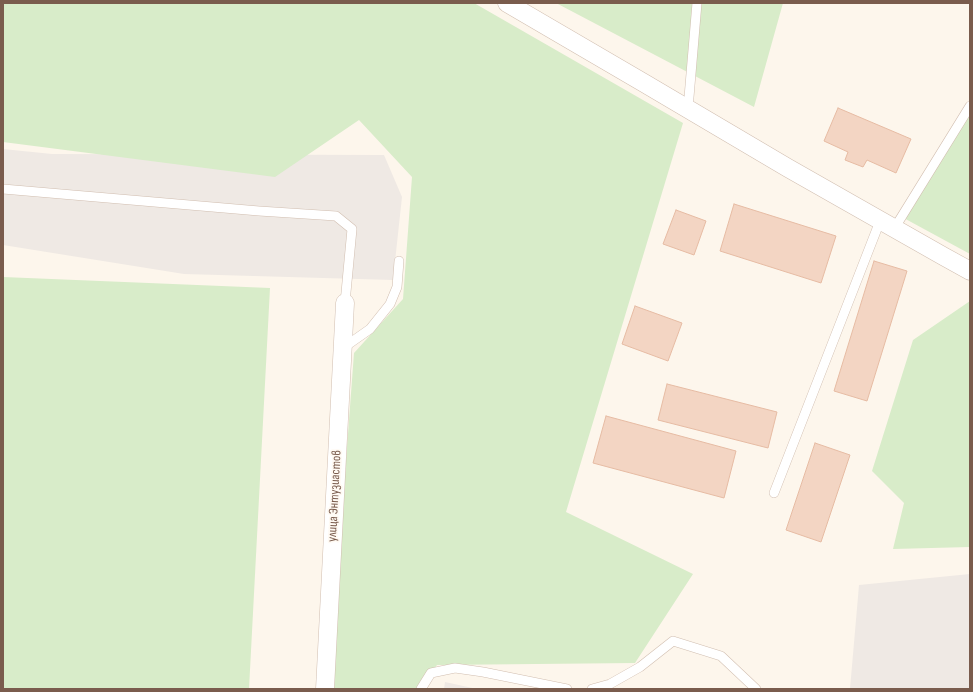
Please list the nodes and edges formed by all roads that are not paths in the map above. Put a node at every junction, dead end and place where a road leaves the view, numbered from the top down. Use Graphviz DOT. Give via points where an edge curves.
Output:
graph roads {
  1 [pos="507,3"];
  2 [pos="697,3"];
  3 [pos="970,106"];
  4 [pos="688,109"];
  5 [pos="3,189"];
  6 [pos="888,225"];
  7 [pos="399,261"];
  8 [pos="970,271"];
  9 [pos="345,303"];
  10 [pos="343,348"];
  11 [pos="774,493"];
  12 [pos="325,689"];
  13 [pos="421,689"];
  14 [pos="567,689"];
  15 [pos="592,689"];
  16 [pos="756,689"];
  1 -- 4 [label="street"];
  2 -- 4 [label="lane"];
  3 -- 6 [label="lane"];
  4 -- 6 [label="street"];
  5 -- 9 [label="lane" via="336,216 352,229"];
  6 -- 8 [label="street"];
  6 -- 11 [label="lane"];
  7 -- 10 [label="lane" via="397,286 390,304 370,328"];
  9 -- 10 [label="street, улица Энтузиастов"];
  10 -- 12 [label="street, улица Энтузиастов"];
  13 -- 14 [label="lane" via="431,673 455,668"];
  15 -- 16 [label="lane" via="610,684 640,667 673,641 721,656"];
}
